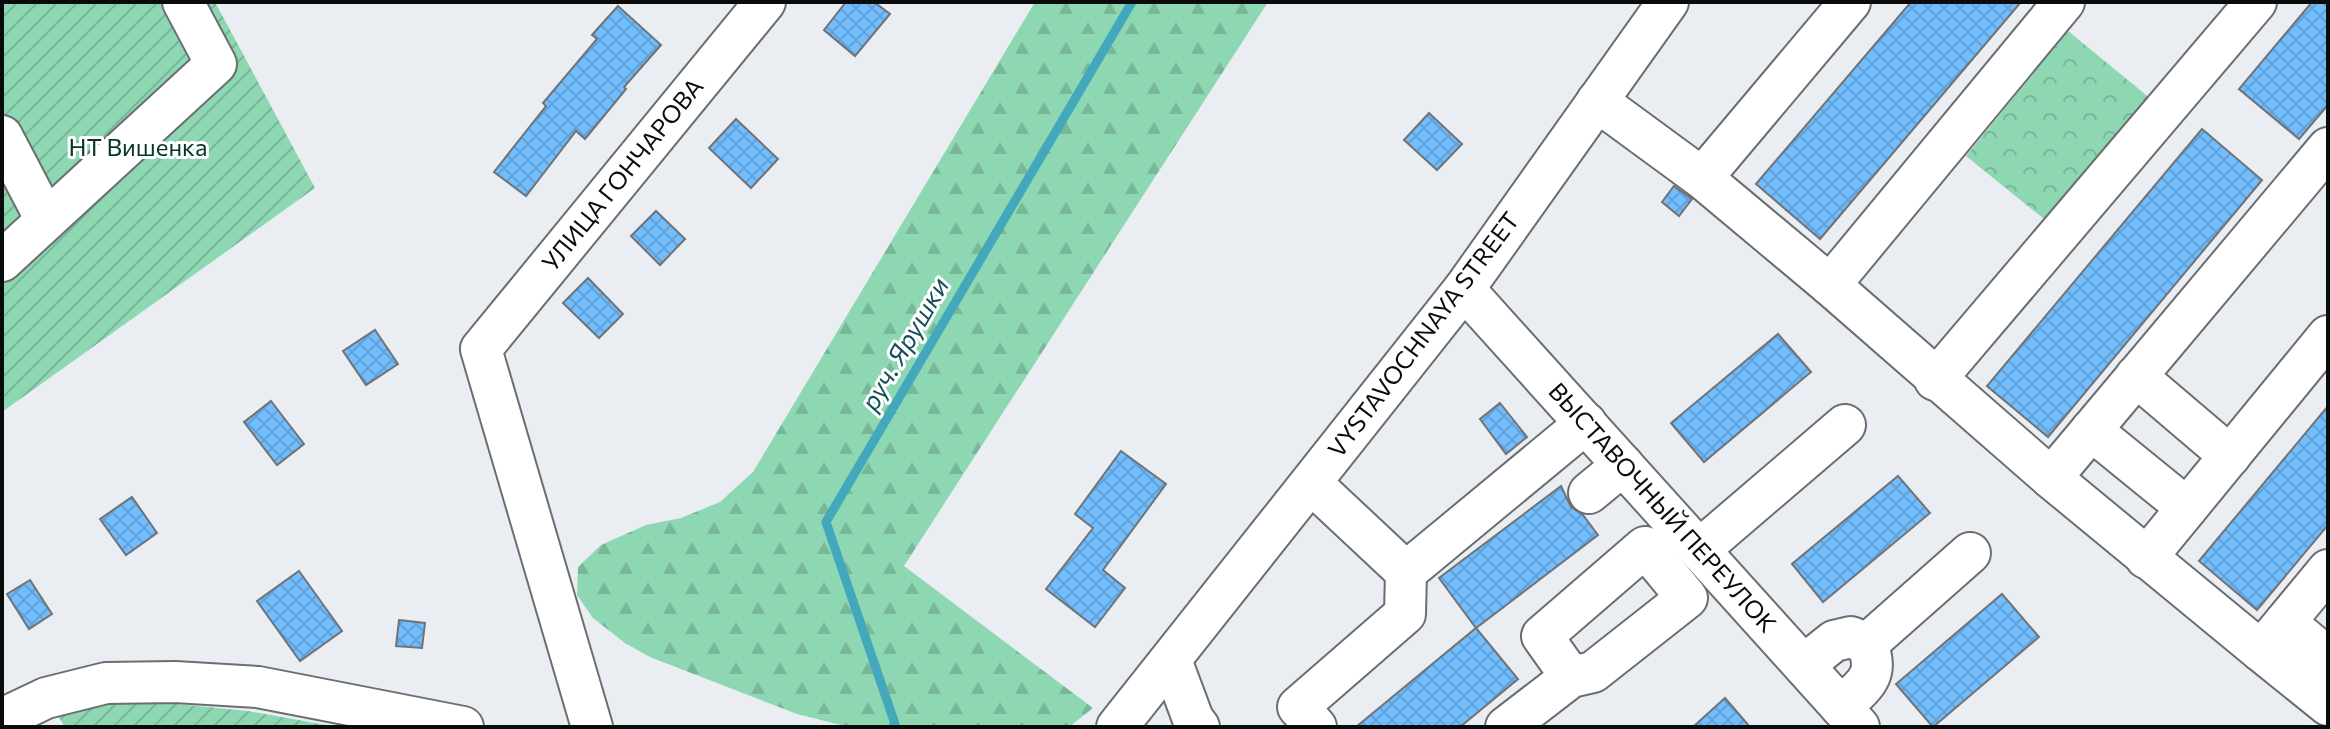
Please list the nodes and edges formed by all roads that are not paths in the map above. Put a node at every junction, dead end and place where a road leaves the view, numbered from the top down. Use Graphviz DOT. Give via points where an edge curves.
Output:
graph roads {
  1 [pos="183,2"];
  2 [pos="765,2"];
  3 [pos="1668,2"];
  4 [pos="1850,2"];
  5 [pos="2064,2"];
  6 [pos="2256,2"];
  7 [pos="1597,101"];
  8 [pos="2,136"];
  9 [pos="2328,148"];
  10 [pos="1702,178"];
  11 [pos="46,220"];
  12 [pos="2,261"];
  13 [pos="1830,285"];
  14 [pos="1464,289"];
  15 [pos="2328,336"];
  16 [pos="2136,376"];
  17 [pos="1935,380"];
  18 [pos="1586,423"];
  19 [pos="1845,425"];
  20 [pos="2091,430"];
  21 [pos="2230,456"];
  22 [pos="1623,465"];
  23 [pos="2051,478"];
  24 [pos="1311,483"];
  25 [pos="1589,493"];
  26 [pos="2187,508"];
  27 [pos="1673,539"];
  28 [pos="1970,553"];
  29 [pos="2146,558"];
  30 [pos="2328,570"];
  31 [pos="1406,572"];
  32 [pos="2273,636"];
  33 [pos="1867,644"];
  34 [pos="2328,658"];
  35 [pos="1171,660"];
  36 [pos="1804,665"];
  37 [pos="1571,677"];
  38 [pos="2328,705"];
  39 [pos="1850,717"];
  40 [pos="2,719"];
  41 [pos="463,727"];
  42 [pos="592,727"];
  43 [pos="1117,727"];
  44 [pos="1199,727"];
  45 [pos="1316,727"];
  46 [pos="1506,727"];
  1 -- 11 [label="street" via="216,64"];
  2 -- 42 [label="street, УЛИЦА ГОНЧАРОВА" via="481,349"];
  3 -- 7 [label="street, VYSTAVOCHNAYA STREET"];
  4 -- 10 [label="street"];
  5 -- 13 [label="street"];
  6 -- 17 [label="street"];
  7 -- 10 [label="street"];
  7 -- 14 [label="street, VYSTAVOCHNAYA STREET"];
  8 -- 11 [label="street"];
  9 -- 16 [label="street"];
  10 -- 13 [label="street"];
  11 -- 12 [label="street"];
  13 -- 17 [label="street"];
  14 -- 18 [label="street, ВЫСТАВОЧНЫЙ ПЕРЕУЛОК"];
  14 -- 24 [label="street, VYSTAVOCHNAYA STREET"];
  15 -- 21 [label="street"];
  16 -- 20 [label="street"];
  16 -- 21 [label="street"];
  17 -- 23 [label="street"];
  18 -- 22 [label="street, ВЫСТАВОЧНЫЙ ПЕРЕУЛОК"];
  18 -- 31 [label="street"];
  19 -- 27 [label="street"];
  20 -- 23 [label="street"];
  20 -- 26 [label="street"];
  21 -- 26 [label="street"];
  22 -- 25 [label="street"];
  22 -- 27 [label="street, ВЫСТАВОЧНЫЙ ПЕРЕУЛОК"];
  23 -- 29 [label="street"];
  24 -- 31 [label="street"];
  24 -- 35 [label="street, VYSTAVOCHNAYA STREET"];
  26 -- 29 [label="street"];
  27 -- 36 [label="street, ВЫСТАВОЧНЫЙ ПЕРЕУЛОК"];
  27 -- 37 [label="street" via="1687,598 1593,672"];
  27 -- 37 [label="street" via="1542,636"];
  28 -- 33 [label="street"];
  29 -- 32 [label="street"];
  30 -- 32 [label="street"];
  31 -- 45 [label="street" via="1405,614 1298,707"];
  32 -- 34 [label="street"];
  32 -- 38 [label="street"];
  33 -- 36 [label="street" via="1851,637 1834,641"];
  33 -- 39 [label="street" via="1874,660"];
  35 -- 43 [label="street, VYSTAVOCHNAYA STREET"];
  35 -- 44 [label="street"];
  36 -- 39 [label="street, ВЫСТАВОЧНЫЙ ПЕРЕУЛОК"];
  37 -- 46 [label="street"];
  40 -- 41 [label="street" via="46,698 106,683 175,682 258,687"];
}
